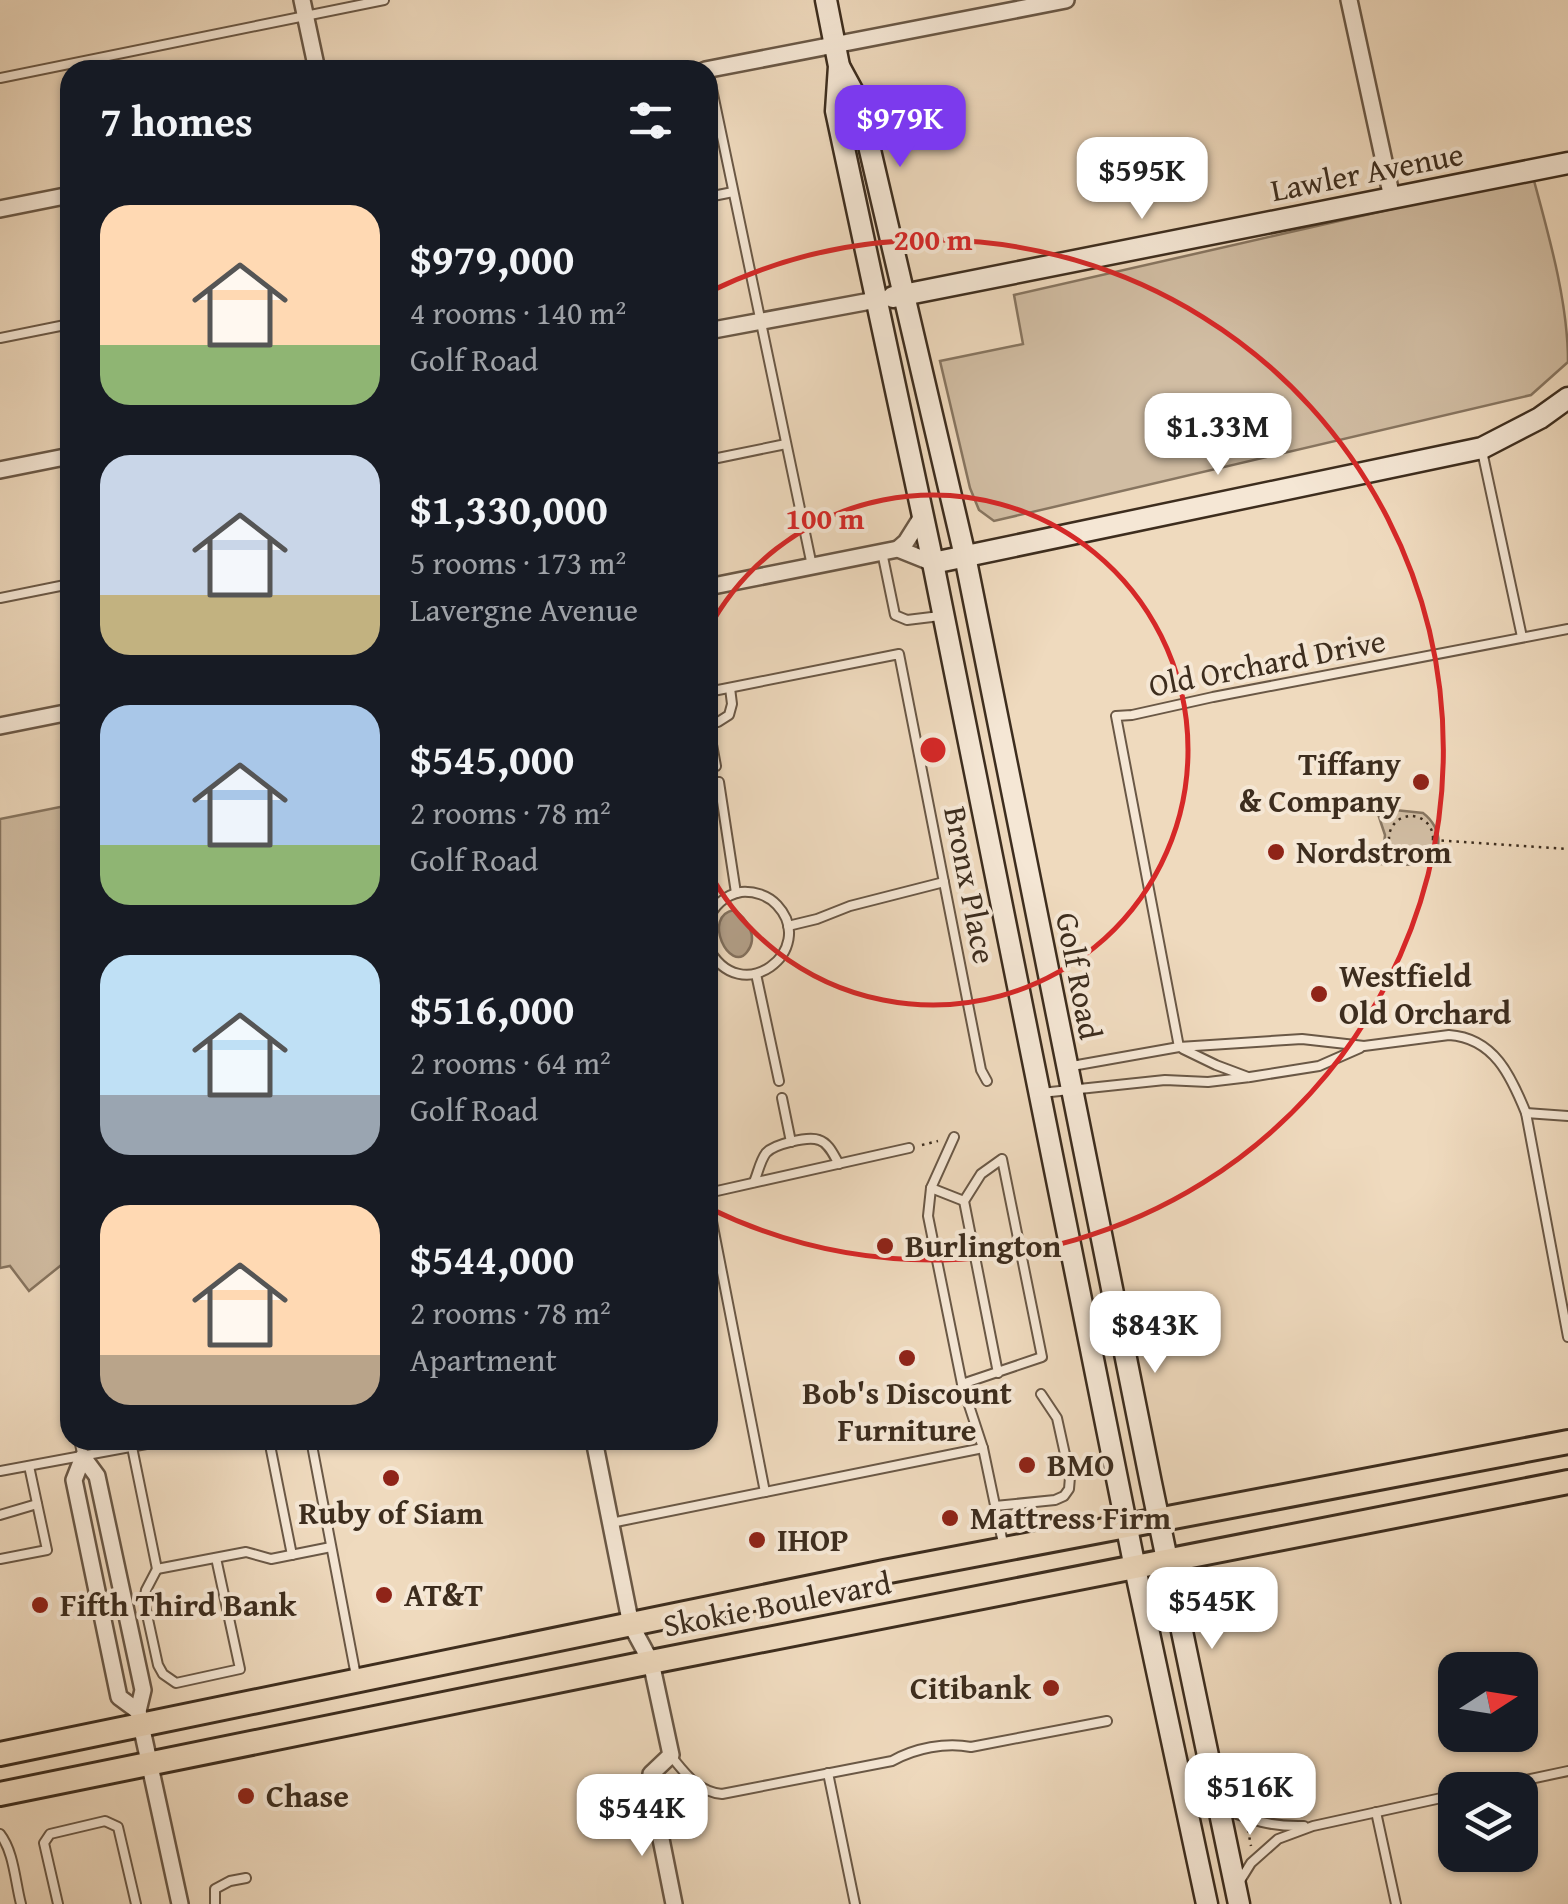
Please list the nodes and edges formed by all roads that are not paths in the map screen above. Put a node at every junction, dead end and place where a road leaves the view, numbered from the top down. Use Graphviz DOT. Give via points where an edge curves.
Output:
graph roads {
  1 [pos="384,0"];
  2 [pos="826,0"];
  3 [pos="1066,0"];
  4 [pos="1349,0"];
  5 [pos="304,8"];
  6 [pos="837,56"];
  7 [pos="78,60"];
  8 [pos="314,60"];
  9 [pos="60,64"];
  10 [pos="718,69"];
  11 [pos="0,78"];
  12 [pos="718,122"];
  13 [pos="1568,162"];
  14 [pos="733,192"];
  15 [pos="718,195"];
  16 [pos="60,197"];
  17 [pos="1392,198"];
  18 [pos="0,210"];
  19 [pos="903,295"];
  20 [pos="876,300"];
  21 [pos="761,321"];
  22 [pos="60,326"];
  23 [pos="718,329"];
  24 [pos="0,338"];
  25 [pos="1568,398"];
  26 [pos="786,444"];
  27 [pos="1482,448"];
  28 [pos="60,458"];
  29 [pos="718,458"];
  30 [pos="0,470"];
  31 [pos="923,516"];
  32 [pos="890,551"];
  33 [pos="965,556"];
  34 [pos="933,562"];
  35 [pos="812,566"];
  36 [pos="718,585"];
  37 [pos="60,586"];
  38 [pos="0,598"];
  39 [pos="943,616"];
  40 [pos="1568,629"];
  41 [pos="1522,638"];
  42 [pos="730,688"];
  43 [pos="718,690"];
  44 [pos="60,714"];
  45 [pos="718,722"];
  46 [pos="0,726"];
  47 [pos="718,782"];
  48 [pos="944,882"];
  49 [pos="736,893"];
  50 [pos="718,903"];
  51 [pos="788,926"];
  52 [pos="718,962"];
  53 [pos="756,974"];
  54 [pos="1179,1046"];
  55 [pos="1364,1046"];
  56 [pos="1067,1066"];
  57 [pos="1250,1077"];
  58 [pos="779,1081"];
  59 [pos="987,1081"];
  60 [pos="1071,1089"];
  61 [pos="1041,1092"];
  62 [pos="782,1098"];
  63 [pos="1526,1113"];
  64 [pos="1568,1116"];
  65 [pos="954,1138"];
  66 [pos="791,1142"];
  67 [pos="909,1148"];
  68 [pos="839,1164"];
  69 [pos="754,1182"];
  70 [pos="931,1188"];
  71 [pos="718,1191"];
  72 [pos="964,1201"];
  73 [pos="718,1252"];
  74 [pos="1568,1337"];
  75 [pos="998,1372"];
  76 [pos="962,1384"];
  77 [pos="1040,1394"];
  78 [pos="1568,1442"];
  79 [pos="983,1448"];
  80 [pos="81,1450"];
  81 [pos="117,1450"];
  82 [pos="133,1450"];
  83 [pos="270,1450"];
  84 [pos="313,1450"];
  85 [pos="596,1450"];
  86 [pos="83,1457"];
  87 [pos="29,1466"];
  88 [pos="0,1471"];
  89 [pos="1568,1482"];
  90 [pos="765,1492"];
  91 [pos="36,1504"];
  92 [pos="995,1506"];
  93 [pos="0,1515"];
  94 [pos="1158,1518"];
  95 [pos="610,1523"];
  96 [pos="1127,1524"];
  97 [pos="332,1547"];
  98 [pos="1004,1548"];
  99 [pos="292,1554"];
  100 [pos="216,1558"];
  101 [pos="0,1560"];
  102 [pos="1167,1562"];
  103 [pos="1136,1568"];
  104 [pos="157,1569"];
  105 [pos="124,1609"];
  106 [pos="101,1614"];
  107 [pos="631,1625"];
  108 [pos="651,1662"];
  109 [pos="357,1680"];
  110 [pos="140,1718"];
  111 [pos="1107,1721"];
  112 [pos="0,1754"];
  113 [pos="671,1756"];
  114 [pos="150,1765"];
  115 [pos="1568,1770"];
  116 [pos="828,1773"];
  117 [pos="1538,1777"];
  118 [pos="0,1794"];
  119 [pos="1438,1799"];
  120 [pos="1218,1807"];
  121 [pos="1376,1812"];
  122 [pos="1314,1826"];
  123 [pos="0,1834"];
  124 [pos="246,1878"];
  125 [pos="1237,1896"];
  126 [pos="21,1904"];
  127 [pos="58,1904"];
  128 [pos="136,1904"];
  129 [pos="180,1904"];
  130 [pos="215,1904"];
  131 [pos="674,1904"];
  132 [pos="855,1904"];
  133 [pos="1207,1904"];
  134 [pos="1396,1904"];
  1 -- 5 [label="lane"];
  2 -- 6 [label="main road, Golf Road"];
  3 -- 6 [label="street"];
  4 -- 17 [label="street"];
  5 -- 7 [label="lane"];
  5 -- 8 [label="street"];
  6 -- 10 [label="street"];
  6 -- 19 [label="main road, Golf Road" via="860,103"];
  6 -- 20 [label="main road, Golf Road" via="836,111"];
  9 -- 11 [label="lane"];
  12 -- 14 [label="lane"];
  13 -- 17 [label="main road, Lawler Avenue"];
  14 -- 15 [label="lane"];
  14 -- 21 [label="lane"];
  16 -- 18 [label="street"];
  17 -- 19 [label="main road, Lawler Avenue"];
  19 -- 20 [label="main road, Lawler Avenue"];
  19 -- 33 [label="main road, Golf Road"];
  20 -- 21 [label="street, Lawler Avenue"];
  20 -- 31 [label="main road, Golf Road"];
  21 -- 23 [label="street, Lawler Avenue"];
  21 -- 26 [label="lane"];
  22 -- 24 [label="lane"];
  25 -- 27 [label="main road"];
  26 -- 29 [label="lane"];
  26 -- 35 [label="lane"];
  27 -- 33 [label="main road"];
  27 -- 41 [label="lane"];
  28 -- 30 [label="street"];
  31 -- 32 [label="street" via="906,542"];
  31 -- 34 [label="main road, Golf Road"];
  32 -- 34 [label="street"];
  32 -- 35 [label="street"];
  32 -- 39 [label="lane" via="898,618"];
  33 -- 34 [label="main road"];
  33 -- 56 [label="main road, Golf Road"];
  34 -- 39 [label="main road, Golf Road"];
  35 -- 36 [label="street"];
  37 -- 38 [label="lane"];
  39 -- 61 [label="main road, Golf Road"];
  40 -- 41 [label="lane, Old Orchard Drive"];
  41 -- 54 [label="lane, Old Orchard Drive" via="1116,716"];
  42 -- 43 [label="lane, Bronx Place"];
  42 -- 45 [label="lane" via="729,716"];
  42 -- 48 [label="lane, Bronx Place" via="898,654"];
  44 -- 46 [label="street"];
  47 -- 49 [label="lane"];
  48 -- 51 [label="lane"];
  48 -- 59 [label="lane, Bronx Place"];
  49 -- 50 [label="lane"];
  49 -- 51 [label="lane" via="769,898"];
  51 -- 53 [label="lane" via="778,961"];
  52 -- 53 [label="lane" via="732,972"];
  53 -- 58 [label="lane"];
  54 -- 55 [label="lane" via="1302,1039"];
  54 -- 56 [label="lane"];
  54 -- 57 [label="lane"];
  55 -- 57 [label="lane" via="1319,1066"];
  55 -- 63 [label="lane" via="1450,1036 1477,1042 1503,1064"];
  56 -- 60 [label="main road, Golf Road"];
  57 -- 60 [label="lane"];
  60 -- 61 [label="lane"];
  60 -- 94 [label="main road, Golf Road"];
  61 -- 96 [label="main road, Golf Road"];
  62 -- 66 [label="lane"];
  63 -- 64 [label="lane"];
  63 -- 74 [label="lane"];
  65 -- 70 [label="lane"];
  66 -- 68 [label="lane" via="816,1139"];
  66 -- 69 [label="lane" via="764,1156"];
  67 -- 68 [label="lane"];
  68 -- 69 [label="lane"];
  69 -- 71 [label="lane"];
  70 -- 72 [label="lane"];
  70 -- 76 [label="lane" via="928,1216"];
  72 -- 75 [label="lane"];
  72 -- 75 [label="lane" via="981,1174 1002,1159 1042,1357"];
  73 -- 90 [label="lane"];
  75 -- 76 [label="lane"];
  76 -- 79 [label="lane"];
  77 -- 92 [label="lane" via="1057,1418 1069,1488 1055,1500"];
  78 -- 94 [label="main road, Skokie Boulevard"];
  79 -- 90 [label="lane"];
  79 -- 92 [label="lane"];
  80 -- 86 [label="lane"];
  81 -- 86 [label="lane"];
  82 -- 104 [label="lane"];
  83 -- 99 [label="lane"];
  84 -- 97 [label="lane"];
  85 -- 95 [label="street"];
  86 -- 87 [label="lane"];
  86 -- 105 [label="street" via="97,1476"];
  86 -- 106 [label="street" via="74,1480"];
  87 -- 88 [label="lane"];
  87 -- 91 [label="lane"];
  89 -- 102 [label="main road, Skokie Boulevard"];
  90 -- 95 [label="lane"];
  91 -- 93 [label="lane"];
  91 -- 101 [label="lane" via="47,1550"];
  92 -- 98 [label="lane"];
  94 -- 96 [label="main road, Skokie Boulevard"];
  94 -- 102 [label="main road, Golf Road"];
  95 -- 107 [label="street"];
  96 -- 98 [label="main road, Skokie Boulevard"];
  96 -- 103 [label="main road, Golf Road"];
  97 -- 99 [label="lane"];
  97 -- 109 [label="lane"];
  98 -- 107 [label="main road, Skokie Boulevard"];
  99 -- 100 [label="lane"];
  100 -- 104 [label="lane"];
  100 -- 104 [label="lane" via="240,1669 176,1683 158,1665 144,1601"];
  102 -- 103 [label="main road, Skokie Boulevard"];
  102 -- 120 [label="main road, Golf Road"];
  103 -- 108 [label="main road, Skokie Boulevard"];
  103 -- 133 [label="main road, Golf Road"];
  105 -- 106 [label="lane"];
  105 -- 110 [label="street" via="143,1690"];
  106 -- 110 [label="street" via="119,1697"];
  107 -- 108 [label="street"];
  107 -- 109 [label="main road, Skokie Boulevard"];
  108 -- 113 [label="street"];
  108 -- 114 [label="main road, Skokie Boulevard"];
  109 -- 110 [label="main road, Skokie Boulevard"];
  110 -- 112 [label="main road, Skokie Boulevard"];
  110 -- 114 [label="street"];
  111 -- 116 [label="lane" via="972,1747 954,1744"];
  113 -- 116 [label="lane" via="711,1794"];
  113 -- 131 [label="street" via="651,1774 650,1784"];
  114 -- 118 [label="main road, Skokie Boulevard"];
  114 -- 129 [label="street"];
  115 -- 117 [label="lane"];
  116 -- 132 [label="lane"];
  119 -- 121 [label="lane"];
  120 -- 122 [label="lane" via="1279,1827"];
  120 -- 125 [label="main road, Golf Road"];
  121 -- 122 [label="lane"];
  121 -- 134 [label="lane"];
  122 -- 125 [label="lane" via="1265,1848"];
  123 -- 126 [label="lane"];
  124 -- 130 [label="lane" via="216,1888"];
  127 -- 128 [label="lane" via="46,1837 105,1821 118,1827"];
}
